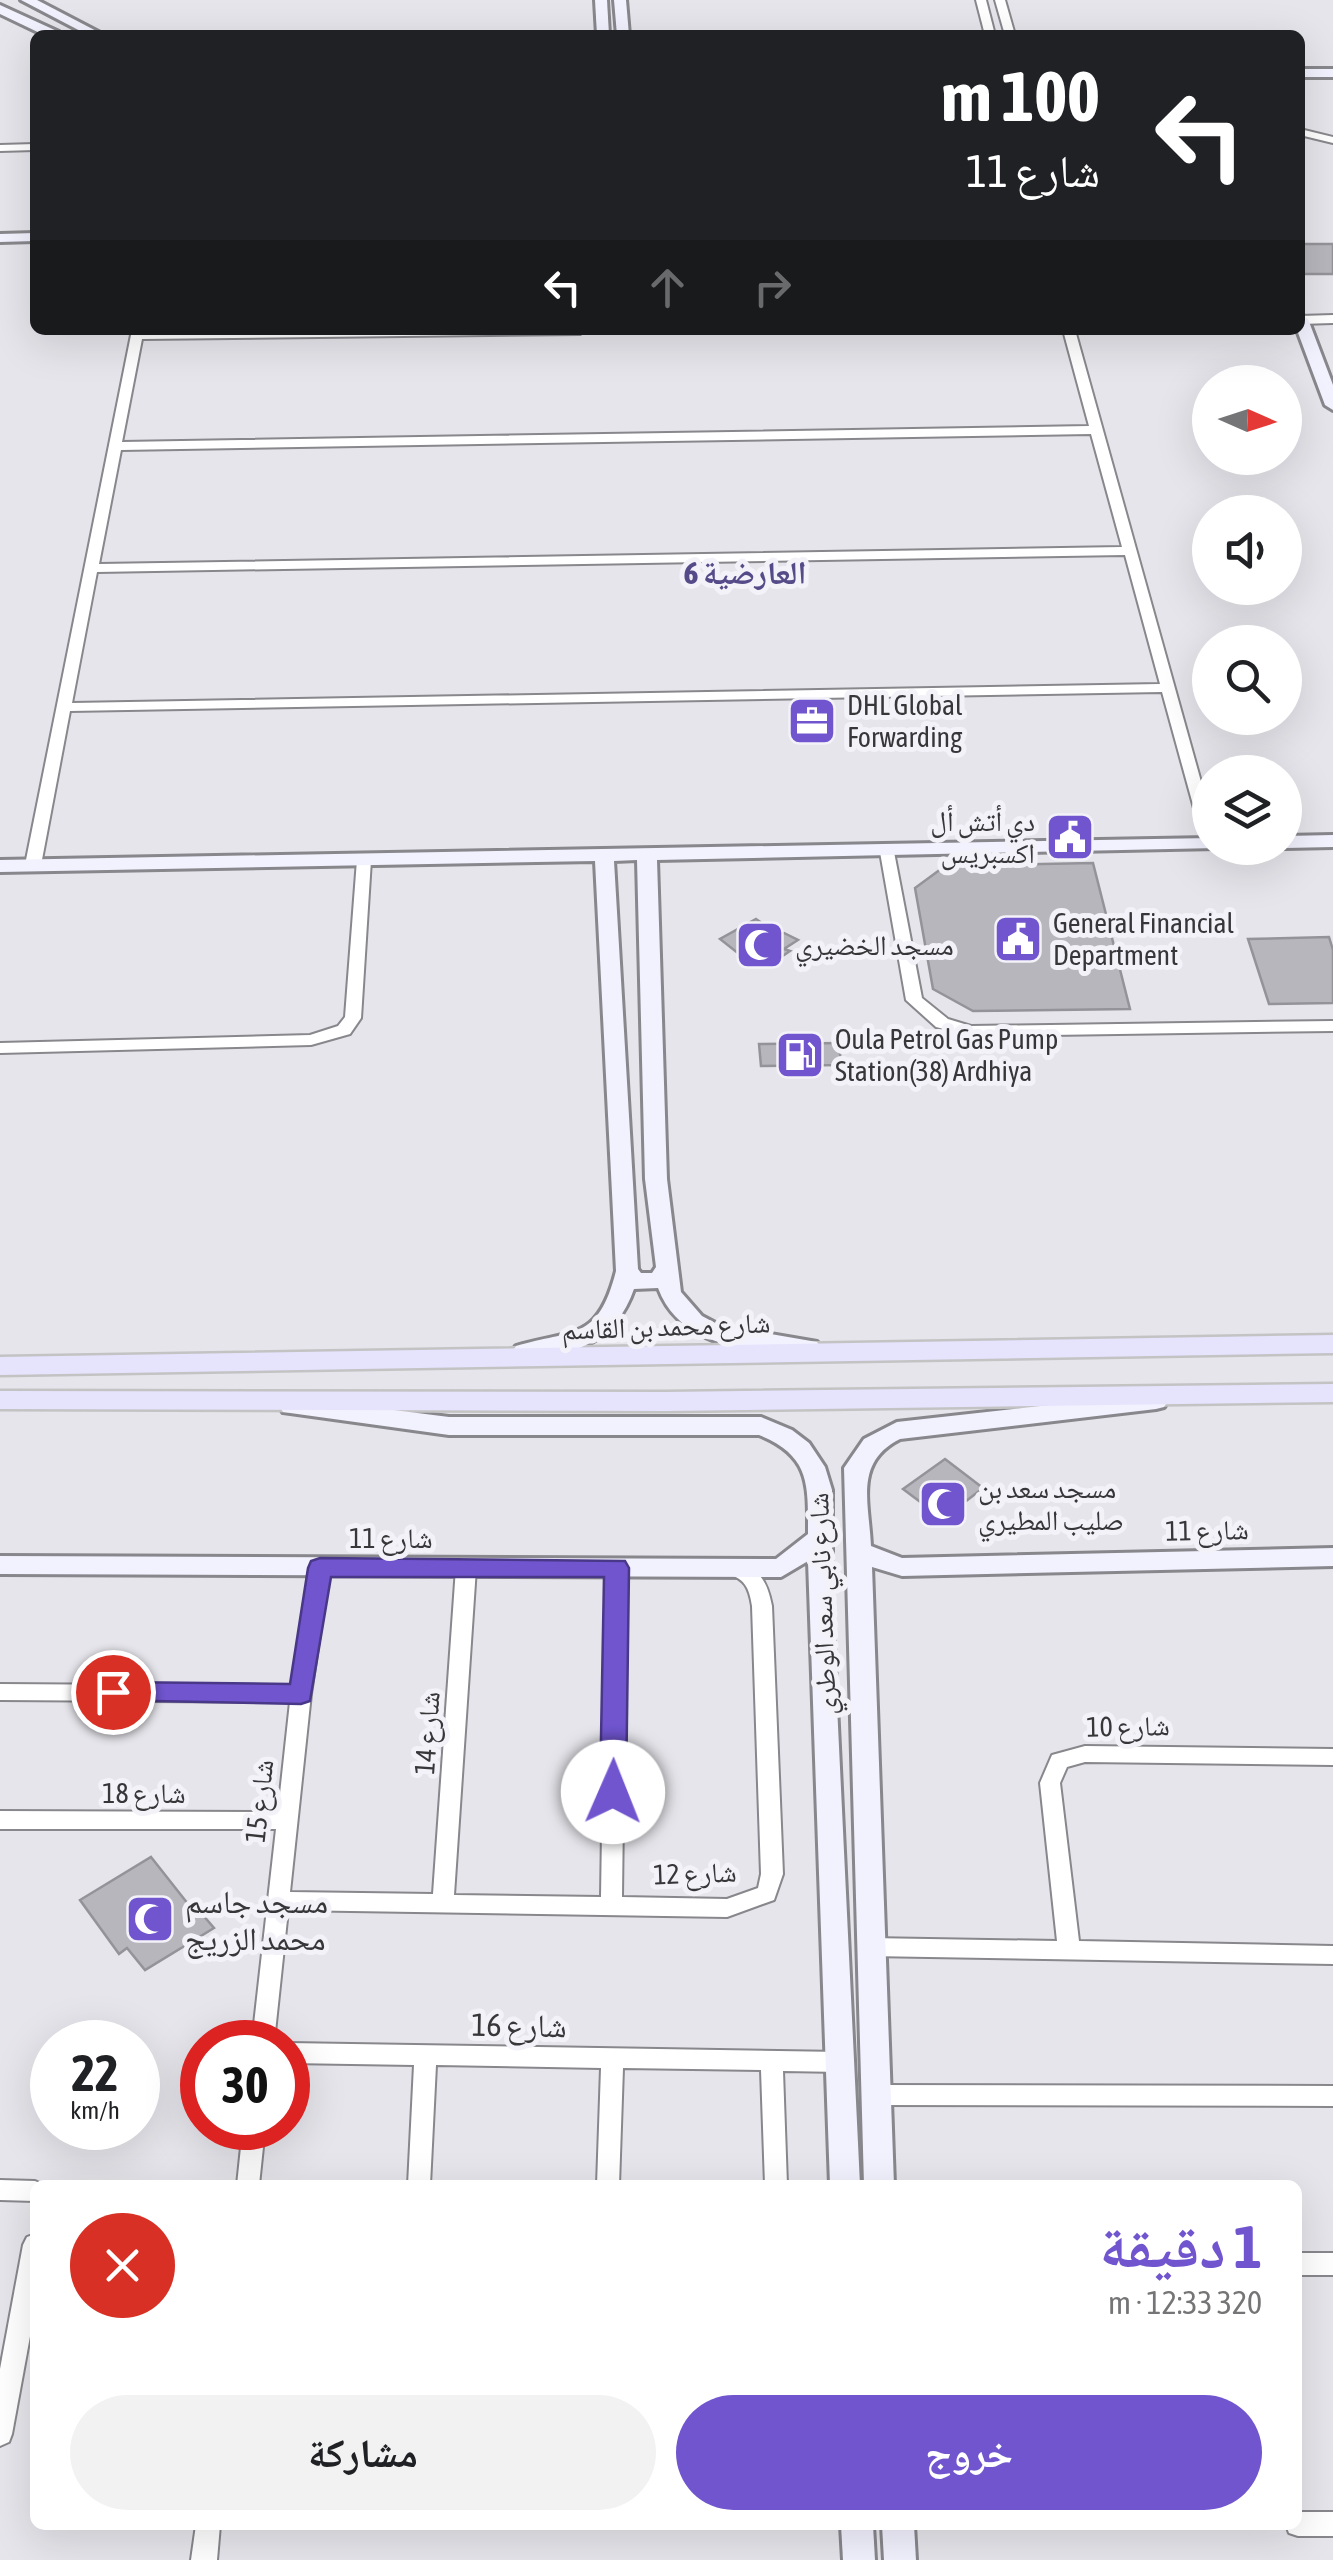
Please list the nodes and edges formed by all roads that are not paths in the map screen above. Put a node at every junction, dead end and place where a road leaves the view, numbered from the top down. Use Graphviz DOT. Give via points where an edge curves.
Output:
graph roads {
  1 [pos="10,0"];
  2 [pos="27,0"];
  3 [pos="44,0"];
  4 [pos="602,0"];
  5 [pos="620,0"];
  6 [pos="980,0"];
  7 [pos="1000,0"];
  8 [pos="0,12"];
  9 [pos="80,25"];
  10 [pos="40,30"];
  11 [pos="89,30"];
  12 [pos="602,30"];
  13 [pos="623,30"];
  14 [pos="989,30"];
  15 [pos="1009,30"];
  16 [pos="1332,77"];
  17 [pos="1305,80"];
  18 [pos="1305,133"];
  19 [pos="1333,140"];
  20 [pos="30,147"];
  21 [pos="0,148"];
  22 [pos="30,237"];
  23 [pos="0,238"];
  24 [pos="1333,319"];
  25 [pos="1305,320"];
  26 [pos="1305,333"];
  27 [pos="137,335"];
  28 [pos="1070,335"];
  29 [pos="1333,405"];
  30 [pos="1096,430"];
  31 [pos="116,446"];
  32 [pos="1130,551"];
  33 [pos="93,568"];
  34 [pos="1168,688"];
  35 [pos="63,707"];
  36 [pos="1192,776"];
  37 [pos="1333,841"];
  38 [pos="1302,842"];
  39 [pos="1192,843"];
  40 [pos="887,852"];
  41 [pos="647,856"];
  42 [pos="604,857"];
  43 [pos="364,860"];
  44 [pos="33,865"];
  45 [pos="0,866"];
  46 [pos="1333,1026"];
  47 [pos="0,1048"];
  48 [pos="666,1266"];
  49 [pos="627,1272"];
  50 [pos="1333,1344"];
  51 [pos="832,1352"];
  52 [pos="0,1366"];
  53 [pos="70,1366"];
  54 [pos="1333,1393"];
  55 [pos="1204,1395"];
  56 [pos="0,1400"];
  57 [pos="268,1403"];
  58 [pos="819,1530"];
  59 [pos="856,1536"];
  60 [pos="1333,1557"];
  61 [pos="0,1565"];
  62 [pos="902,1567"];
  63 [pos="320,1568"];
  64 [pos="466,1568"];
  65 [pos="616,1568"];
  66 [pos="732,1568"];
  67 [pos="781,1568"];
  68 [pos="858,1606"];
  69 [pos="821,1610"];
  70 [pos="0,1692"];
  71 [pos="301,1694"];
  72 [pos="1333,1757"];
  73 [pos="0,1820"];
  74 [pos="288,1821"];
  75 [pos="279,1900"];
  76 [pos="442,1903"];
  77 [pos="611,1904"];
  78 [pos="869,1947"];
  79 [pos="1068,1952"];
  80 [pos="1333,1955"];
  81 [pos="265,2020"];
  82 [pos="310,2053"];
  83 [pos="425,2056"];
  84 [pos="612,2059"];
  85 [pos="772,2060"];
  86 [pos="841,2062"];
  87 [pos="875,2095"];
  88 [pos="1333,2096"];
  89 [pos="252,2150"];
  90 [pos="249,2180"];
  91 [pos="419,2180"];
  92 [pos="608,2180"];
  93 [pos="776,2180"];
  94 [pos="845,2180"];
  95 [pos="879,2180"];
  96 [pos="0,2190"];
  97 [pos="30,2191"];
  98 [pos="1302,2264"];
  99 [pos="1333,2264"];
  100 [pos="30,2272"];
  101 [pos="0,2434"];
  102 [pos="1302,2524"];
  103 [pos="1333,2524"];
  104 [pos="207,2530"];
  105 [pos="858,2530"];
  106 [pos="898,2530"];
  107 [pos="204,2560"];
  108 [pos="859,2560"];
  109 [pos="900,2560"];
  1 -- 9 [label="street"];
  2 -- 9 [label="street"];
  3 -- 9 [label="street"];
  4 -- 12 [label="street"];
  5 -- 13 [label="street"];
  6 -- 14 [label="street"];
  7 -- 15 [label="street"];
  8 -- 10 [label="street"];
  9 -- 11 [label="street"];
  16 -- 17 [label="street"];
  18 -- 19 [label="street"];
  20 -- 21 [label="street"];
  22 -- 23 [label="street"];
  24 -- 25 [label="street"];
  26 -- 29 [label="street"];
  27 -- 31 [label="street"];
  28 -- 30 [label="street"];
  30 -- 31 [label="street"];
  30 -- 32 [label="street"];
  31 -- 33 [label="street"];
  32 -- 33 [label="street"];
  32 -- 34 [label="street"];
  33 -- 35 [label="street"];
  34 -- 35 [label="street"];
  34 -- 36 [label="street"];
  35 -- 44 [label="street"];
  37 -- 38 [label="street"];
  39 -- 40 [label="street"];
  40 -- 41 [label="street"];
  40 -- 46 [label="street" via="914,1000 942,1024 1001,1032"];
  41 -- 42 [label="street"];
  41 -- 48 [label="street" via="656,1179"];
  42 -- 43 [label="street"];
  42 -- 49 [label="street"];
  43 -- 44 [label="street"];
  43 -- 47 [label="street" via="352,1018 344,1030 311,1040"];
  44 -- 45 [label="street"];
  48 -- 49 [label="street" via="658,1281 646,1283"];
  48 -- 51 [label="street" via="677,1306 700,1326"];
  49 -- 53 [label="street" via="623,1296 606,1324 575,1342 542,1350"];
  50 -- 51 [label="main road, شارع محمد بن القاسم"];
  51 -- 53 [label="main road, شارع محمد بن القاسم"];
  52 -- 53 [label="main road, شارع محمد بن القاسم"];
  54 -- 55 [label="main road"];
  55 -- 57 [label="main road"];
  55 -- 59 [label="street, شارع نابي سعد الوطري" via="880,1437 856,1468"];
  56 -- 57 [label="main road"];
  57 -- 58 [label="street, شارع نابي سعد الوطري" via="448,1426 760,1426 806,1452 817,1472"];
  58 -- 59 [label="street" via="838,1516"];
  58 -- 67 [label="street"];
  58 -- 69 [label="street, شارع نابي سعد الوطري"];
  59 -- 62 [label="street, شارع 11" via="870,1557"];
  59 -- 68 [label="street, شارع نابي سعد الوطري"];
  60 -- 62 [label="street, شارع 11"];
  61 -- 63 [label="street, شارع 11"];
  62 -- 68 [label="street, شارع 11" via="884,1574"];
  63 -- 64 [label="street, شارع 11"];
  63 -- 71 [label="street, شارع 15"];
  64 -- 65 [label="street, شارع 11"];
  64 -- 76 [label="street, شارع 14"];
  65 -- 66 [label="street, شارع 11"];
  65 -- 77 [label="street"];
  66 -- 67 [label="street, شارع 11"];
  66 -- 77 [label="street, شارع 12" via="755,1578 762,1606 772,1874 767,1894 727,1908"];
  67 -- 69 [label="street"];
  68 -- 69 [label="street" via="840,1626"];
  68 -- 78 [label="street, شارع نابي سعد الوطري"];
  69 -- 86 [label="street, شارع نابي سعد الوطري"];
  70 -- 71 [label="street"];
  71 -- 74 [label="street, شارع 15"];
  72 -- 79 [label="street, شارع 10" via="1085,1754 1059,1761 1050,1783"];
  73 -- 74 [label="street, شارع 18"];
  74 -- 75 [label="street, شارع 15"];
  75 -- 76 [label="street, شارع 12"];
  75 -- 81 [label="street, شارع 15"];
  76 -- 77 [label="street, شارع 12"];
  78 -- 79 [label="street"];
  78 -- 87 [label="street, شارع نابي سعد الوطري"];
  79 -- 80 [label="street"];
  82 -- 83 [label="street, شارع 16"];
  83 -- 84 [label="street, شارع 16"];
  83 -- 91 [label="street"];
  84 -- 85 [label="street, شارع 16"];
  84 -- 92 [label="street"];
  85 -- 86 [label="street, شارع 16"];
  85 -- 93 [label="street"];
  86 -- 94 [label="street, شارع نابي سعد الوطري"];
  87 -- 88 [label="street"];
  87 -- 95 [label="street, شارع نابي سعد الوطري"];
  89 -- 90 [label="street"];
  96 -- 97 [label="street"];
  98 -- 99 [label="street"];
  100 -- 101 [label="street"];
  102 -- 103 [label="street"];
  104 -- 107 [label="street"];
  105 -- 108 [label="street"];
  106 -- 109 [label="street"];
}
